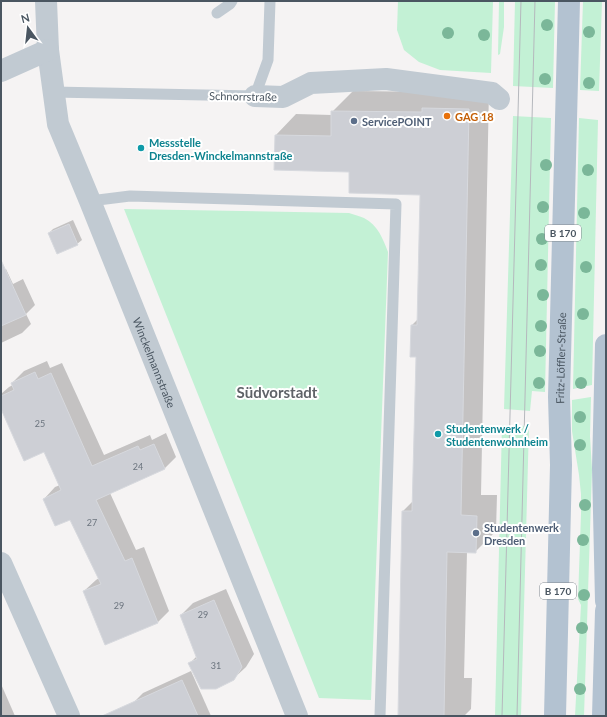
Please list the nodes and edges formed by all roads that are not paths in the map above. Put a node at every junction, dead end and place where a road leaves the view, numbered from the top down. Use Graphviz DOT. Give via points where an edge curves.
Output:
graph roads {
  1 [pos="46,1"];
  2 [pos="232,1"];
  3 [pos="270,1"];
  4 [pos="569,1"];
  5 [pos="217,14"];
  6 [pos="48,50"];
  7 [pos="1,71"];
  8 [pos="53,92"];
  9 [pos="255,96"];
  10 [pos="499,99"];
  11 [pos="90,201"];
  12 [pos="606,345"];
  13 [pos="1,563"];
  14 [pos="606,601"];
  15 [pos="606,611"];
  16 [pos="69,716"];
  17 [pos="297,716"];
  18 [pos="380,716"];
  19 [pos="555,716"];
  20 [pos="602,716"];
  1 -- 6 [label="street, Winckelmannstraße"];
  2 -- 5 [label="lane"];
  3 -- 9 [label="lane" via="268,60"];
  4 -- 19 [label="main road, Fritz-Löffler-Straße / B 170" via="558,397 561,465"];
  6 -- 7 [label="street"];
  6 -- 8 [label="street, Winckelmannstraße"];
  8 -- 9 [label="lane, Schnorrstraße"];
  8 -- 11 [label="street, Winckelmannstraße" via="58,124"];
  9 -- 10 [label="street, Schnorrstraße" via="283,97 310,83 386,79 492,93"];
  11 -- 17 [label="street, Winckelmannstraße"];
  11 -- 18 [label="lane" via="130,196 396,204"];
  12 -- 14 [label="main road" via="603,468"];
  13 -- 16 [label="street"];
  15 -- 20 [label="main road"];
}
